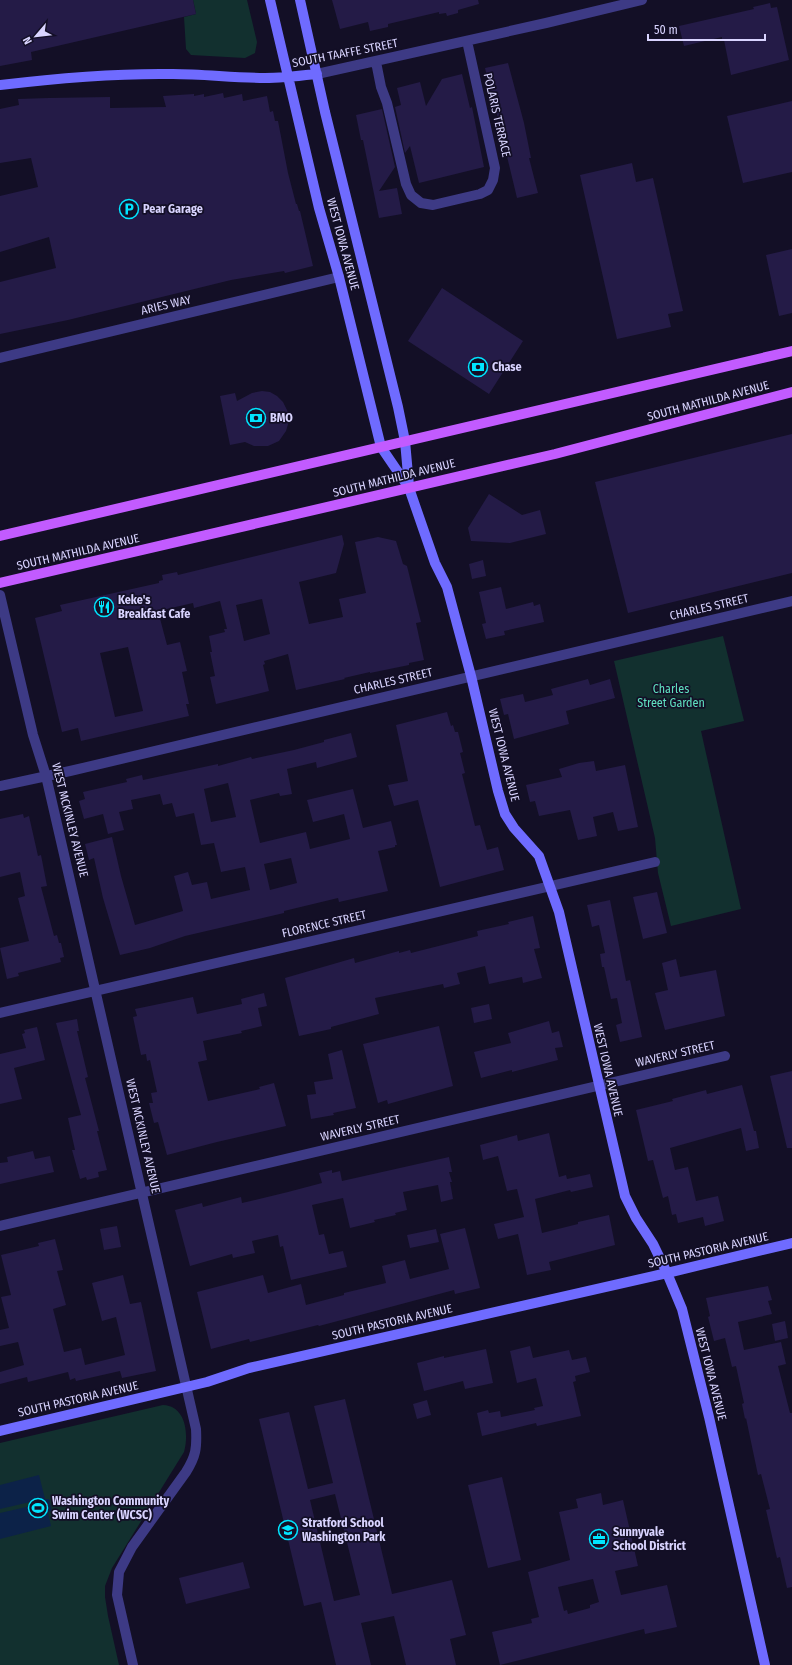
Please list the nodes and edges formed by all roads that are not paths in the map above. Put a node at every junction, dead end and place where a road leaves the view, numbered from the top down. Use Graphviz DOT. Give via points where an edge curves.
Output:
graph roads {
  1 [pos="270,0"];
  2 [pos="300,0"];
  3 [pos="642,0"];
  4 [pos="467,41"];
  5 [pos="376,62"];
  6 [pos="317,74"];
  7 [pos="289,78"];
  8 [pos="0,85"];
  9 [pos="339,277"];
  10 [pos="792,351"];
  11 [pos="0,358"];
  12 [pos="792,392"];
  13 [pos="405,441"];
  14 [pos="381,447"];
  15 [pos="409,488"];
  16 [pos="0,536"];
  17 [pos="0,583"];
  18 [pos="0,595"];
  19 [pos="792,601"];
  20 [pos="471,676"];
  21 [pos="46,776"];
  22 [pos="0,786"];
  23 [pos="655,862"];
  24 [pos="550,885"];
  25 [pos="97,991"];
  26 [pos="0,1013"];
  27 [pos="725,1056"];
  28 [pos="598,1085"];
  29 [pos="142,1192"];
  30 [pos="0,1226"];
  31 [pos="792,1243"];
  32 [pos="668,1273"];
  33 [pos="187,1387"];
  34 [pos="0,1431"];
  35 [pos="133,1665"];
  36 [pos="765,1665"];
  1 -- 7 [label="street, WEST IOWA AVENUE"];
  2 -- 6 [label="street, WEST IOWA AVENUE"];
  3 -- 4 [label="street, SOUTH TAAFFE STREET"];
  4 -- 5 [label="street, SOUTH TAAFFE STREET"];
  4 -- 5 [label="street, POLARIS TERRACE" via="495,168 493,180 488,190 480,194 433,205 421,203 411,195 406,184"];
  5 -- 6 [label="street, SOUTH TAAFFE STREET"];
  6 -- 7 [label="street, SOUTH TAAFFE STREET"];
  6 -- 13 [label="street, WEST IOWA AVENUE"];
  7 -- 8 [label="street, SOUTH TAAFFE STREET" via="124,74"];
  7 -- 9 [label="street, WEST IOWA AVENUE" via="319,208"];
  9 -- 11 [label="street, ARIES WAY"];
  9 -- 14 [label="street, WEST IOWA AVENUE"];
  10 -- 13 [label="main road"];
  12 -- 15 [label="main road, SOUTH MATHILDA AVENUE" via="555,454"];
  13 -- 14 [label="main road"];
  13 -- 15 [label="street, WEST IOWA AVENUE"];
  14 -- 15 [label="street, WEST IOWA AVENUE"];
  14 -- 16 [label="main road"];
  15 -- 17 [label="main road, SOUTH MATHILDA AVENUE"];
  15 -- 20 [label="street, WEST IOWA AVENUE" via="435,563 447,587"];
  18 -- 21 [label="street, WEST MCKINLEY AVENUE" via="33,735"];
  19 -- 20 [label="street, CHARLES STREET"];
  20 -- 21 [label="street, CHARLES STREET"];
  20 -- 24 [label="street, WEST IOWA AVENUE" via="505,814 539,856"];
  21 -- 22 [label="street, CHARLES STREET"];
  21 -- 25 [label="street, WEST MCKINLEY AVENUE"];
  23 -- 24 [label="street, FLORENCE STREET"];
  24 -- 25 [label="street, FLORENCE STREET"];
  24 -- 28 [label="street, WEST IOWA AVENUE" via="559,912"];
  25 -- 26 [label="street, FLORENCE STREET"];
  25 -- 29 [label="street, WEST MCKINLEY AVENUE"];
  27 -- 28 [label="street, WAVERLY STREET"];
  28 -- 29 [label="street, WAVERLY STREET"];
  28 -- 32 [label="street, WEST IOWA AVENUE" via="625,1196"];
  29 -- 30 [label="street, WAVERLY STREET"];
  29 -- 33 [label="street, WEST MCKINLEY AVENUE"];
  31 -- 32 [label="street, SOUTH PASTORIA AVENUE"];
  32 -- 33 [label="street, SOUTH PASTORIA AVENUE" via="249,1368"];
  32 -- 36 [label="street, WEST IOWA AVENUE" via="682,1308 709,1416"];
  33 -- 34 [label="street, SOUTH PASTORIA AVENUE"];
  33 -- 35 [label="street, WEST MCKINLEY AVENUE" via="196,1429 197,1446 194,1459 132,1547 119,1572 117,1595"];
}
